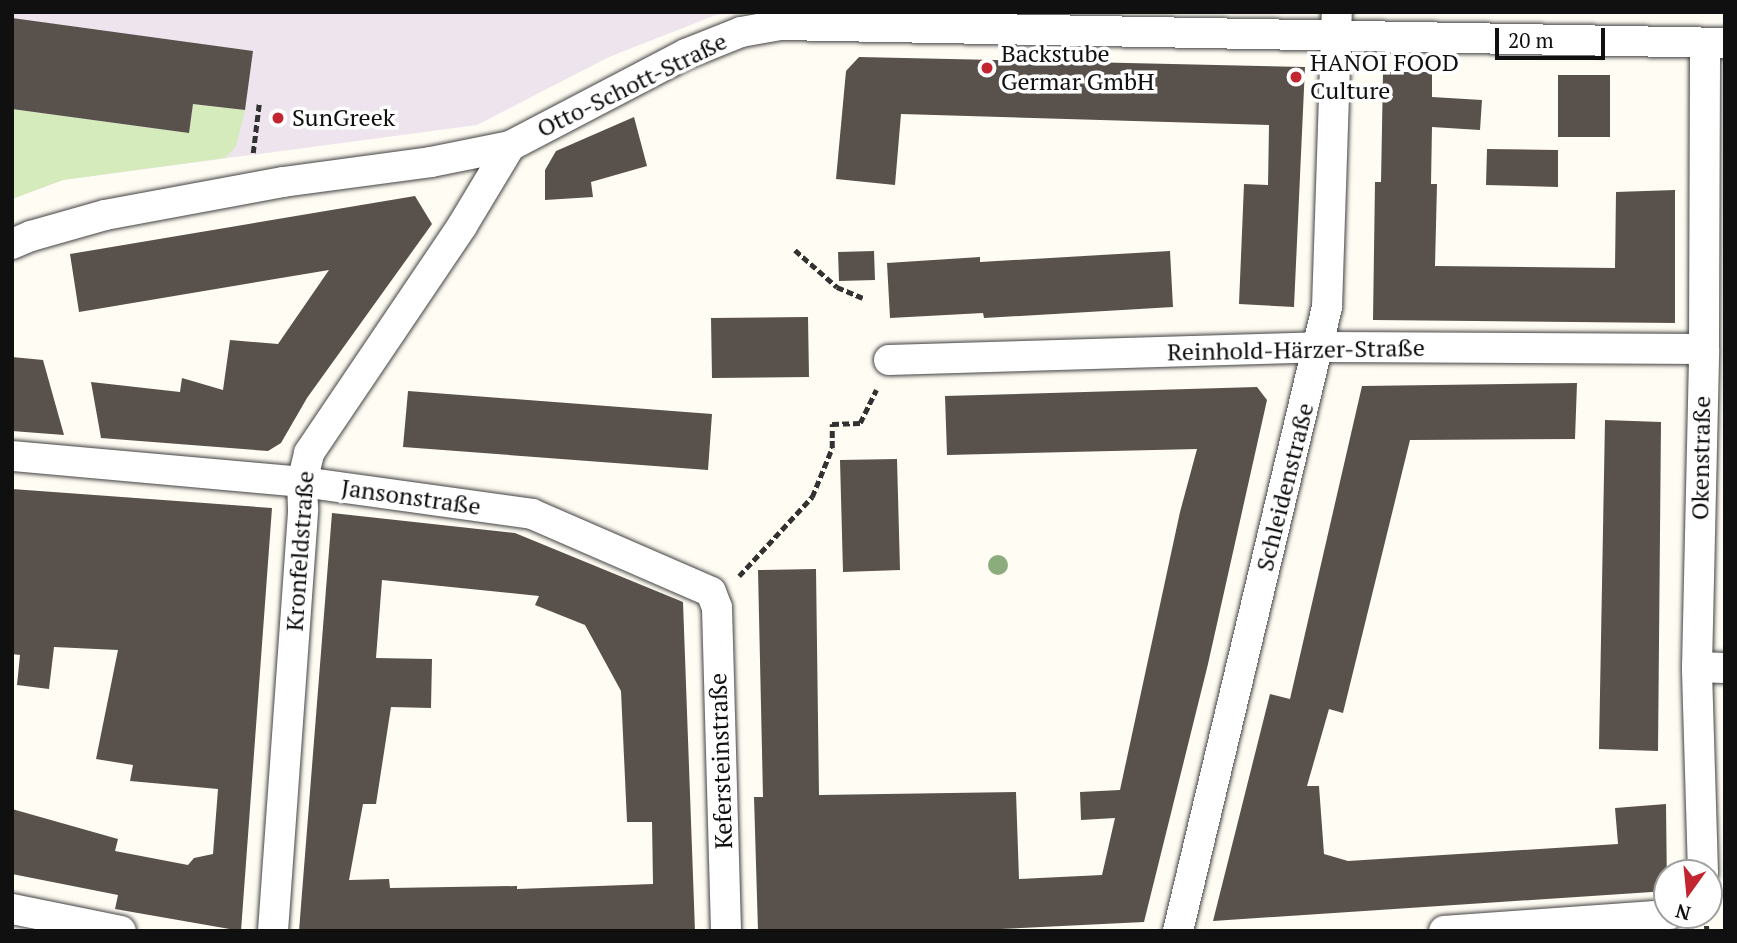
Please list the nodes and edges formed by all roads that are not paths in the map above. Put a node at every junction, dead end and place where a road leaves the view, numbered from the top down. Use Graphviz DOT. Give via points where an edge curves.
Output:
graph roads {
  1 [pos="1338,24"];
  2 [pos="1715,43"];
  3 [pos="510,146"];
  4 [pos="12,244"];
  5 [pos="1319,347"];
  6 [pos="1704,349"];
  7 [pos="889,360"];
  8 [pos="12,456"];
  9 [pos="302,482"];
  10 [pos="711,592"];
  11 [pos="1711,668"];
  12 [pos="1704,859"];
  13 [pos="12,909"];
  14 [pos="1653,916"];
  15 [pos="121,931"];
  16 [pos="273,931"];
  17 [pos="726,931"];
  18 [pos="1178,931"];
  19 [pos="1444,931"];
  1 -- 2 [label="street, Otto-Schott-Straße"];
  1 -- 3 [label="street, Otto-Schott-Straße" via="779,25 741,32 686,54"];
  1 -- 5 [label="street, Schleidenstraße" via="1327,307"];
  2 -- 6 [label="street, Okenstraße"];
  3 -- 4 [label="street, Otto-Schott-Straße" via="105,215"];
  3 -- 9 [label="street, Kronfeldstraße" via="462,226 309,453"];
  5 -- 6 [label="street, Reinhold-Härzer-Straße"];
  5 -- 7 [label="street, Reinhold-Härzer-Straße"];
  5 -- 18 [label="street, Schleidenstraße"];
  6 -- 11 [label="street, Okenstraße"];
  8 -- 9 [label="street, Jansonstraße"];
  9 -- 10 [label="street, Jansonstraße" via="532,514"];
  9 -- 16 [label="street, Kronfeldstraße"];
  10 -- 17 [label="street, Kefersteinstraße" via="717,608"];
  11 -- 12 [label="street, Okenstraße"];
  13 -- 15 [label="street"];
  14 -- 19 [label="street"];
}
